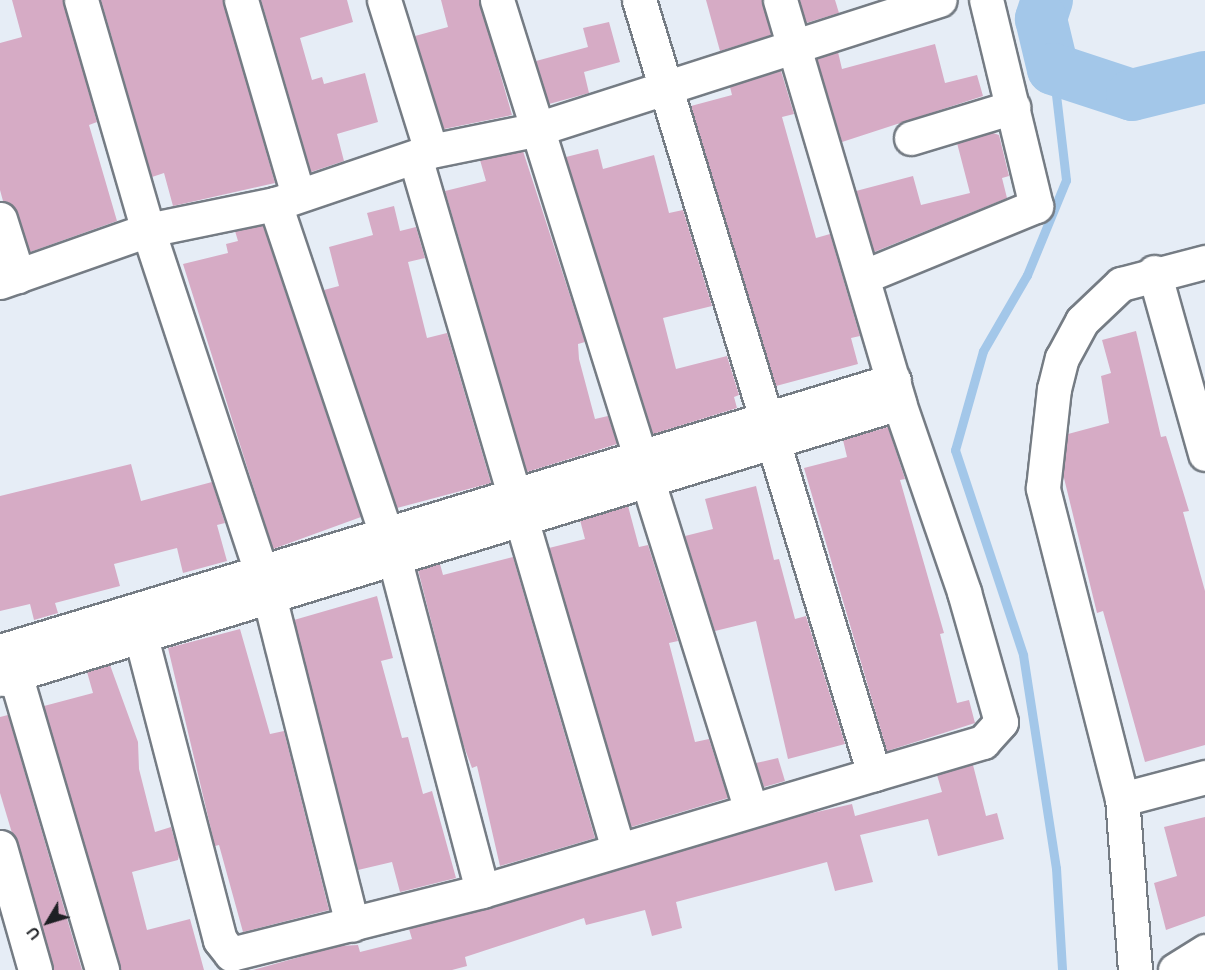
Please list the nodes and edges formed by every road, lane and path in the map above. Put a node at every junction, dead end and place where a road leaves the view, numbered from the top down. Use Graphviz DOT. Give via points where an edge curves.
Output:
graph roads {
  1 [pos="81,0"];
  2 [pos="241,0"];
  3 [pos="384,0"];
  4 [pos="497,0"];
  5 [pos="639,0"];
  6 [pos="780,0"];
  7 [pos="987,0"];
  8 [pos="925,3"];
  9 [pos="795,50"];
  10 [pos="664,89"];
  11 [pos="1013,107"];
  12 [pos="534,130"];
  13 [pos="911,138"];
  14 [pos="423,154"];
  15 [pos="286,199"];
  16 [pos="0,219"];
  17 [pos="148,230"];
  18 [pos="1205,262"];
  19 [pos="1154,272"];
  20 [pos="865,276"];
  21 [pos="9,279"];
  22 [pos="896,391"];
  23 [pos="773,431"];
  24 [pos="1205,454"];
  25 [pos="647,468"];
  26 [pos="515,510"];
  27 [pos="390,544"];
  28 [pos="264,583"];
  29 [pos="141,638"];
  30 [pos="5,668"];
  31 [pos="874,774"];
  32 [pos="1205,777"];
  33 [pos="1122,799"];
  34 [pos="750,807"];
  35 [pos="0,847"];
  36 [pos="618,849"];
  37 [pos="482,891"];
  38 [pos="352,925"];
  39 [pos="1205,951"];
  40 [pos="35,970"];
  41 [pos="102,970"];
  42 [pos="1135,970"];
  43 [pos="1175,970"];
  1 -- 17 [label="street"];
  2 -- 15 [label="street"];
  3 -- 14 [label="street"];
  4 -- 12 [label="street"];
  5 -- 10 [label="street"];
  6 -- 9 [label="street"];
  7 -- 11 [label="street"];
  8 -- 9 [label="street"];
  9 -- 10 [label="street"];
  9 -- 20 [label="street"];
  10 -- 12 [label="street"];
  10 -- 23 [label="street"];
  11 -- 13 [label="street"];
  11 -- 20 [label="street" via="1036,206"];
  12 -- 14 [label="street"];
  12 -- 25 [label="street"];
  14 -- 15 [label="street"];
  14 -- 26 [label="street"];
  15 -- 17 [label="street"];
  15 -- 27 [label="street"];
  16 -- 21 [label="street"];
  17 -- 21 [label="street"];
  17 -- 28 [label="street"];
  18 -- 19 [label="street"];
  19 -- 24 [label="street"];
  19 -- 33 [label="street" via="1121,284 1082,321 1062,358 1043,488"];
  20 -- 22 [label="street"];
  22 -- 23 [label="street"];
  22 -- 31 [label="street" via="964,592 1001,722 983,742"];
  23 -- 25 [label="street"];
  23 -- 31 [label="street"];
  25 -- 26 [label="street"];
  25 -- 34 [label="street"];
  26 -- 27 [label="street"];
  26 -- 36 [label="street"];
  27 -- 28 [label="street"];
  27 -- 37 [label="street"];
  28 -- 29 [label="street"];
  28 -- 30 [label="street"];
  28 -- 38 [label="street"];
  29 -- 30 [label="street"];
  29 -- 38 [label="street" via="222,946 240,954"];
  30 -- 41 [label="street"];
  31 -- 34 [label="street"];
  32 -- 33 [label="street"];
  33 -- 42 [label="street"];
  34 -- 36 [label="street"];
  35 -- 40 [label="street"];
  36 -- 37 [label="street"];
  37 -- 38 [label="street"];
  39 -- 43 [label="street"];
}
